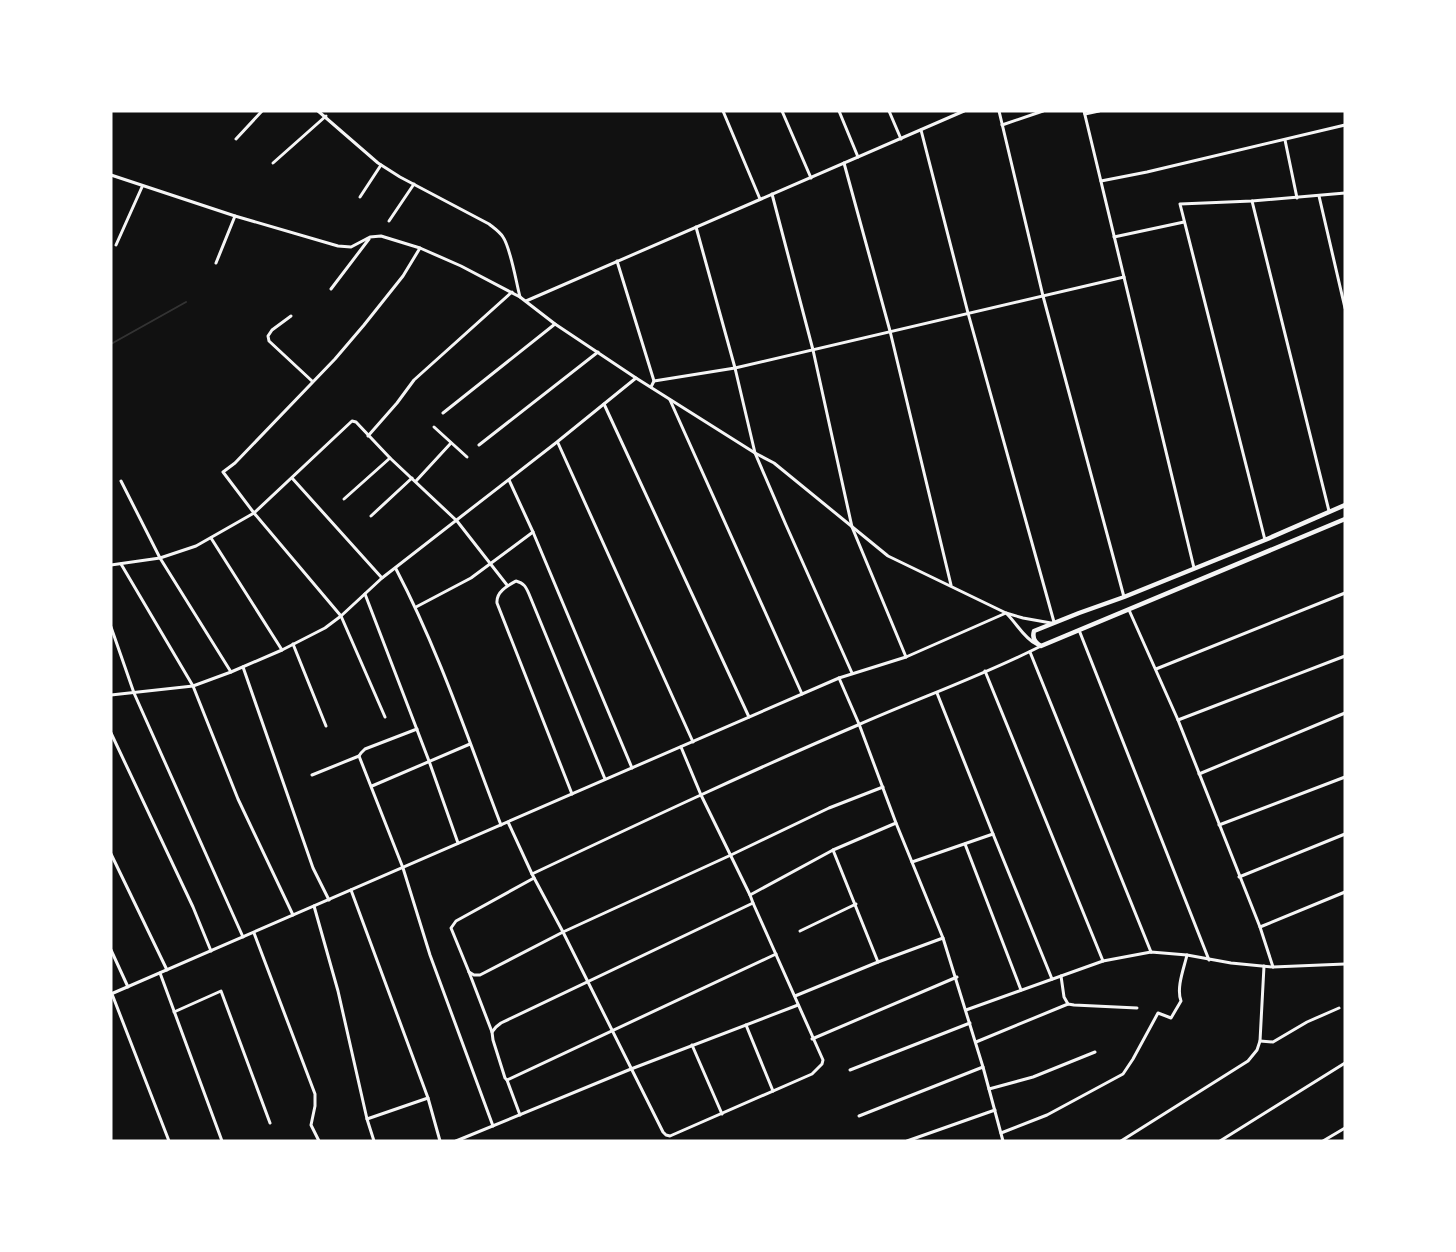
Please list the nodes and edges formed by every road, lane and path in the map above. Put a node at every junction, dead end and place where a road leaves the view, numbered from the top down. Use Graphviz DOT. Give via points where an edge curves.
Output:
graph roads {
  1 [pos="262,111"];
  2 [pos="318,111"];
  3 [pos="723,111"];
  4 [pos="782,111"];
  5 [pos="839,111"];
  6 [pos="889,111"];
  7 [pos="951,111"];
  8 [pos="964,111"];
  9 [pos="999,111"];
  10 [pos="1044,111"];
  11 [pos="1100,111"];
  12 [pos="1084,112"];
  13 [pos="326,116"];
  14 [pos="953,116"];
  15 [pos="1002,124"];
  16 [pos="1345,125"];
  17 [pos="921,130"];
  18 [pos="236,139"];
  19 [pos="901,139"];
  20 [pos="1285,140"];
  21 [pos="858,157"];
  22 [pos="844,163"];
  23 [pos="273,164"];
  24 [pos="381,165"];
  25 [pos="111,175"];
  26 [pos="811,178"];
  27 [pos="1101,181"];
  28 [pos="414,184"];
  29 [pos="143,186"];
  30 [pos="1345,193"];
  31 [pos="772,194"];
  32 [pos="1319,196"];
  33 [pos="360,197"];
  34 [pos="1297,198"];
  35 [pos="760,199"];
  36 [pos="1251,201"];
  37 [pos="235,216"];
  38 [pos="389,221"];
  39 [pos="1184,222"];
  40 [pos="696,227"];
  41 [pos="370,237"];
  42 [pos="1114,237"];
  43 [pos="116,245"];
  44 [pos="420,248"];
  45 [pos="617,261"];
  46 [pos="216,263"];
  47 [pos="1124,277"];
  48 [pos="331,289"];
  49 [pos="512,292"];
  50 [pos="1043,296"];
  51 [pos="520,297"];
  52 [pos="525,302"];
  53 [pos="1345,308"];
  54 [pos="968,313"];
  55 [pos="291,316"];
  56 [pos="555,324"];
  57 [pos="890,332"];
  58 [pos="813,350"];
  59 [pos="598,352"];
  60 [pos="735,369"];
  61 [pos="636,378"];
  62 [pos="312,381"];
  63 [pos="654,381"];
  64 [pos="651,387"];
  65 [pos="669,398"];
  66 [pos="604,404"];
  67 [pos="443,413"];
  68 [pos="434,427"];
  69 [pos="368,436"];
  70 [pos="451,442"];
  71 [pos="557,442"];
  72 [pos="479,445"];
  73 [pos="755,453"];
  74 [pos="467,457"];
  75 [pos="390,458"];
  76 [pos="292,478"];
  77 [pos="414,480"];
  78 [pos="508,480"];
  79 [pos="121,481"];
  80 [pos="344,499"];
  81 [pos="1345,505"];
  82 [pos="1329,511"];
  83 [pos="254,513"];
  84 [pos="370,516"];
  85 [pos="1345,519"];
  86 [pos="457,521"];
  87 [pos="852,527"];
  88 [pos="533,532"];
  89 [pos="211,538"];
  90 [pos="1265,540"];
  91 [pos="160,558"];
  92 [pos="490,563"];
  93 [pos="121,564"];
  94 [pos="111,565"];
  95 [pos="396,568"];
  96 [pos="1194,568"];
  97 [pos="382,578"];
  98 [pos="507,585"];
  99 [pos="951,585"];
  100 [pos="1345,593"];
  101 [pos="365,594"];
  102 [pos="1124,597"];
  103 [pos="416,607"];
  104 [pos="1129,609"];
  105 [pos="1006,613"];
  106 [pos="341,616"];
  107 [pos="1053,622"];
  108 [pos="111,627"];
  109 [pos="1079,630"];
  110 [pos="293,644"];
  111 [pos="1039,645"];
  112 [pos="282,650"];
  113 [pos="1030,652"];
  114 [pos="1345,656"];
  115 [pos="906,657"];
  116 [pos="243,667"];
  117 [pos="1156,669"];
  118 [pos="985,671"];
  119 [pos="231,672"];
  120 [pos="852,673"];
  121 [pos="839,678"];
  122 [pos="193,686"];
  123 [pos="134,693"];
  124 [pos="937,693"];
  125 [pos="802,694"];
  126 [pos="111,695"];
  127 [pos="1345,713"];
  128 [pos="384,717"];
  129 [pos="749,717"];
  130 [pos="1178,720"];
  131 [pos="859,724"];
  132 [pos="326,726"];
  133 [pos="417,729"];
  134 [pos="111,733"];
  135 [pos="693,742"];
  136 [pos="470,744"];
  137 [pos="681,747"];
  138 [pos="359,756"];
  139 [pos="429,761"];
  140 [pos="632,768"];
  141 [pos="1198,774"];
  142 [pos="312,775"];
  143 [pos="1345,777"];
  144 [pos="605,780"];
  145 [pos="372,786"];
  146 [pos="883,787"];
  147 [pos="572,794"];
  148 [pos="701,795"];
  149 [pos="508,822"];
  150 [pos="896,824"];
  151 [pos="501,825"];
  152 [pos="1219,825"];
  153 [pos="993,834"];
  154 [pos="1345,834"];
  155 [pos="459,843"];
  156 [pos="965,844"];
  157 [pos="833,850"];
  158 [pos="111,854"];
  159 [pos="731,855"];
  160 [pos="912,862"];
  161 [pos="403,868"];
  162 [pos="533,876"];
  163 [pos="1239,877"];
  164 [pos="351,890"];
  165 [pos="1345,892"];
  166 [pos="750,896"];
  167 [pos="329,900"];
  168 [pos="753,903"];
  169 [pos="856,904"];
  170 [pos="314,906"];
  171 [pos="293,915"];
  172 [pos="1260,927"];
  173 [pos="800,931"];
  174 [pos="562,932"];
  175 [pos="254,933"];
  176 [pos="243,937"];
  177 [pos="944,938"];
  178 [pos="111,950"];
  179 [pos="211,951"];
  180 [pos="1151,952"];
  181 [pos="776,954"];
  182 [pos="1187,955"];
  183 [pos="1209,960"];
  184 [pos="1103,961"];
  185 [pos="878,962"];
  186 [pos="1345,964"];
  187 [pos="1264,966"];
  188 [pos="1273,967"];
  189 [pos="167,970"];
  190 [pos="470,972"];
  191 [pos="160,973"];
  192 [pos="1061,976"];
  193 [pos="957,977"];
  194 [pos="1052,979"];
  195 [pos="587,981"];
  196 [pos="128,987"];
  197 [pos="1021,990"];
  198 [pos="112,994"];
  199 [pos="795,996"];
  200 [pos="1068,1004"];
  201 [pos="798,1005"];
  202 [pos="1137,1008"];
  203 [pos="1339,1008"];
  204 [pos="966,1010"];
  205 [pos="174,1012"];
  206 [pos="970,1023"];
  207 [pos="746,1025"];
  208 [pos="612,1031"];
  209 [pos="492,1032"];
  210 [pos="812,1039"];
  211 [pos="1260,1041"];
  212 [pos="976,1042"];
  213 [pos="692,1045"];
  214 [pos="1095,1052"];
  215 [pos="1345,1063"];
  216 [pos="983,1067"];
  217 [pos="631,1069"];
  218 [pos="850,1070"];
  219 [pos="507,1080"];
  220 [pos="989,1089"];
  221 [pos="773,1091"];
  222 [pos="428,1098"];
  223 [pos="994,1110"];
  224 [pos="520,1114"];
  225 [pos="722,1114"];
  226 [pos="859,1116"];
  227 [pos="367,1119"];
  228 [pos="270,1123"];
  229 [pos="493,1126"];
  230 [pos="1345,1128"];
  231 [pos="1001,1133"];
  232 [pos="169,1141"];
  233 [pos="222,1141"];
  234 [pos="319,1141"];
  235 [pos="374,1141"];
  236 [pos="440,1141"];
  237 [pos="456,1141"];
  238 [pos="907,1141"];
  239 [pos="1003,1141"];
  240 [pos="1121,1141"];
  241 [pos="1220,1141"];
  242 [pos="1323,1141"];
  1 -- 18 [label="street"];
  2 -- 13 [label="street"];
  3 -- 35 [label="street"];
  4 -- 26 [label="street"];
  5 -- 21 [label="street"];
  6 -- 19 [label="street"];
  7 -- 14 [label="street"];
  8 -- 14 [label="street"];
  9 -- 15 [label="street"];
  10 -- 15 [label="street"];
  11 -- 12 [label="street"];
  12 -- 27 [label="street"];
  13 -- 23 [label="street"];
  13 -- 24 [label="street"];
  14 -- 17 [label="street"];
  15 -- 50 [label="street"];
  16 -- 20 [label="street"];
  17 -- 19 [label="street"];
  17 -- 54 [label="street"];
  19 -- 21 [label="street"];
  20 -- 27 [label="street"];
  20 -- 34 [label="street"];
  21 -- 22 [label="street"];
  22 -- 26 [label="street"];
  22 -- 57 [label="street"];
  24 -- 28 [label="street"];
  24 -- 33 [label="street"];
  25 -- 29 [label="street"];
  26 -- 31 [label="street"];
  27 -- 42 [label="street"];
  28 -- 38 [label="street"];
  28 -- 51 [label="street" via="500,233"];
  29 -- 37 [label="street"];
  29 -- 43 [label="street"];
  30 -- 32 [label="street"];
  31 -- 35 [label="street"];
  31 -- 58 [label="street"];
  32 -- 34 [label="street"];
  32 -- 53 [label="street"];
  34 -- 36 [label="street"];
  35 -- 40 [label="street"];
  36 -- 39 [label="street" via="1180,204"];
  36 -- 82 [label="street"];
  37 -- 41 [label="street" via="338,246 351,247"];
  37 -- 46 [label="street"];
  39 -- 42 [label="street"];
  39 -- 90 [label="street"];
  40 -- 45 [label="street"];
  40 -- 60 [label="street"];
  41 -- 44 [label="street" via="381,236"];
  41 -- 48 [label="street"];
  42 -- 47 [label="street"];
  44 -- 49 [label="street"];
  44 -- 62 [label="street" via="379,308"];
  45 -- 52 [label="street"];
  45 -- 63 [label="street"];
  47 -- 50 [label="street"];
  47 -- 96 [label="street"];
  49 -- 51 [label="street"];
  49 -- 69 [label="street" via="414,380"];
  50 -- 54 [label="street"];
  50 -- 102 [label="street"];
  51 -- 52 [label="street"];
  52 -- 56 [label="street"];
  54 -- 57 [label="street"];
  54 -- 107 [label="street"];
  55 -- 62 [label="street" via="272,330 269,341"];
  56 -- 59 [label="street"];
  56 -- 67 [label="street"];
  57 -- 58 [label="street"];
  57 -- 99 [label="street"];
  58 -- 60 [label="street"];
  58 -- 87 [label="street"];
  59 -- 61 [label="street"];
  59 -- 72 [label="street"];
  60 -- 63 [label="street"];
  60 -- 73 [label="street"];
  61 -- 64 [label="street"];
  61 -- 66 [label="street"];
  62 -- 83 [label="street" via="223,472"];
  63 -- 64 [label="street"];
  64 -- 65 [label="street"];
  65 -- 73 [label="street"];
  65 -- 125 [label="street"];
  66 -- 71 [label="street"];
  66 -- 129 [label="street"];
  68 -- 70 [label="street"];
  69 -- 75 [label="street"];
  69 -- 76 [label="street" via="352,421"];
  70 -- 74 [label="street"];
  70 -- 77 [label="street"];
  71 -- 78 [label="street"];
  71 -- 135 [label="street"];
  73 -- 87 [label="street" via="774,463"];
  73 -- 120 [label="street"];
  75 -- 77 [label="street"];
  75 -- 80 [label="street"];
  76 -- 83 [label="street"];
  76 -- 97 [label="street"];
  77 -- 84 [label="street"];
  77 -- 86 [label="street"];
  78 -- 86 [label="street"];
  78 -- 88 [label="street"];
  79 -- 91 [label="street"];
  81 -- 82 [label="street"];
  82 -- 90 [label="street"];
  83 -- 89 [label="street"];
  83 -- 106 [label="street"];
  85 -- 104 [label="street"];
  86 -- 92 [label="street"];
  86 -- 95 [label="street"];
  87 -- 99 [label="street" via="888,556"];
  87 -- 115 [label="street"];
  88 -- 92 [label="street"];
  88 -- 140 [label="street"];
  89 -- 91 [label="street"];
  89 -- 112 [label="street"];
  90 -- 96 [label="street"];
  91 -- 93 [label="street"];
  91 -- 119 [label="street"];
  92 -- 98 [label="street"];
  92 -- 103 [label="street" via="471,578"];
  93 -- 94 [label="street"];
  93 -- 122 [label="street"];
  95 -- 97 [label="street"];
  95 -- 103 [label="street"];
  96 -- 102 [label="street"];
  97 -- 101 [label="street"];
  98 -- 144 [label="street" via="516,581 525,585"];
  98 -- 147 [label="street" via="498,594 497,603"];
  99 -- 105 [label="street"];
  100 -- 117 [label="street"];
  101 -- 106 [label="street"];
  101 -- 133 [label="street"];
  102 -- 107 [label="street"];
  103 -- 136 [label="street"];
  104 -- 109 [label="street"];
  104 -- 117 [label="street"];
  105 -- 107 [label="street"];
  105 -- 111 [label="street" via="1029,640"];
  105 -- 115 [label="street"];
  106 -- 110 [label="street"];
  106 -- 128 [label="street"];
  107 -- 111 [label="street" via="1034,631"];
  108 -- 123 [label="street"];
  109 -- 111 [label="street"];
  109 -- 183 [label="street"];
  110 -- 112 [label="street"];
  110 -- 132 [label="street"];
  111 -- 113 [label="street"];
  112 -- 116 [label="street"];
  113 -- 118 [label="street"];
  113 -- 180 [label="street"];
  114 -- 130 [label="street"];
  115 -- 120 [label="street"];
  116 -- 119 [label="street"];
  116 -- 167 [label="street" via="313,868"];
  117 -- 130 [label="street"];
  118 -- 124 [label="street"];
  118 -- 184 [label="street"];
  119 -- 122 [label="street"];
  120 -- 121 [label="street"];
  121 -- 125 [label="street"];
  121 -- 131 [label="street"];
  122 -- 123 [label="street"];
  122 -- 171 [label="street" via="238,799"];
  123 -- 126 [label="street"];
  123 -- 176 [label="street"];
  124 -- 131 [label="street"];
  124 -- 153 [label="street"];
  125 -- 129 [label="street"];
  127 -- 141 [label="street"];
  129 -- 135 [label="street"];
  130 -- 141 [label="street"];
  131 -- 146 [label="street"];
  131 -- 148 [label="street"];
  133 -- 138 [label="street" via="365,749"];
  133 -- 139 [label="street"];
  134 -- 179 [label="street"];
  135 -- 137 [label="street"];
  136 -- 139 [label="street"];
  136 -- 151 [label="street"];
  137 -- 140 [label="street"];
  137 -- 148 [label="street"];
  138 -- 142 [label="street"];
  138 -- 145 [label="street"];
  139 -- 145 [label="street"];
  139 -- 155 [label="street"];
  140 -- 144 [label="street"];
  141 -- 152 [label="street"];
  143 -- 152 [label="street"];
  144 -- 147 [label="street"];
  145 -- 161 [label="street"];
  146 -- 150 [label="street"];
  146 -- 159 [label="street"];
  147 -- 149 [label="street"];
  148 -- 159 [label="street"];
  148 -- 162 [label="street"];
  149 -- 151 [label="street"];
  149 -- 162 [label="street"];
  150 -- 157 [label="street"];
  150 -- 160 [label="street"];
  151 -- 155 [label="street"];
  152 -- 163 [label="street"];
  153 -- 156 [label="street"];
  153 -- 194 [label="street"];
  154 -- 163 [label="street"];
  155 -- 161 [label="street"];
  156 -- 160 [label="street"];
  156 -- 197 [label="street"];
  157 -- 166 [label="street"];
  157 -- 169 [label="street"];
  158 -- 189 [label="street"];
  159 -- 166 [label="street"];
  159 -- 174 [label="street"];
  160 -- 177 [label="street"];
  161 -- 164 [label="street"];
  161 -- 229 [label="street" via="430,955"];
  162 -- 174 [label="street"];
  162 -- 190 [label="street" via="452,925 452,934"];
  163 -- 172 [label="street"];
  164 -- 167 [label="street"];
  164 -- 222 [label="street"];
  165 -- 172 [label="street"];
  166 -- 168 [label="street"];
  167 -- 170 [label="street"];
  168 -- 181 [label="street"];
  168 -- 195 [label="street"];
  169 -- 173 [label="street"];
  169 -- 185 [label="street"];
  170 -- 171 [label="street"];
  170 -- 227 [label="street"];
  171 -- 175 [label="street"];
  172 -- 188 [label="street"];
  174 -- 190 [label="street" via="480,975"];
  174 -- 195 [label="street"];
  175 -- 176 [label="street"];
  175 -- 234 [label="street" via="315,1094 311,1125"];
  176 -- 179 [label="street"];
  177 -- 185 [label="street"];
  177 -- 193 [label="street"];
  178 -- 196 [label="street"];
  179 -- 189 [label="street"];
  180 -- 182 [label="street"];
  180 -- 184 [label="street"];
  181 -- 199 [label="street"];
  181 -- 208 [label="street"];
  182 -- 183 [label="street"];
  182 -- 231 [label="street" via="1181,1001 1172,1018 1158,1013 1123,1074 1047,1115"];
  183 -- 187 [label="street"];
  184 -- 192 [label="street"];
  185 -- 199 [label="street"];
  186 -- 188 [label="street"];
  187 -- 188 [label="street"];
  187 -- 211 [label="street"];
  189 -- 191 [label="street"];
  190 -- 209 [label="street"];
  191 -- 196 [label="street"];
  191 -- 205 [label="street"];
  192 -- 194 [label="street"];
  192 -- 200 [label="street"];
  193 -- 204 [label="street"];
  193 -- 210 [label="street"];
  194 -- 197 [label="street"];
  195 -- 208 [label="street"];
  195 -- 209 [label="street" via="501,1023"];
  196 -- 198 [label="street"];
  197 -- 204 [label="street"];
  198 -- 232 [label="street"];
  199 -- 201 [label="street"];
  200 -- 202 [label="street"];
  200 -- 212 [label="street"];
  201 -- 207 [label="street"];
  201 -- 210 [label="street"];
  203 -- 211 [label="street" via="1273,1041"];
  204 -- 206 [label="street"];
  205 -- 228 [label="street" via="221,991"];
  205 -- 233 [label="street"];
  206 -- 212 [label="street"];
  206 -- 218 [label="street"];
  207 -- 213 [label="street"];
  207 -- 221 [label="street"];
  208 -- 217 [label="street"];
  208 -- 219 [label="street"];
  209 -- 219 [label="street"];
  210 -- 221 [label="street" via="822,1064 812,1074"];
  211 -- 240 [label="street" via="1248,1061"];
  212 -- 216 [label="street"];
  213 -- 217 [label="street"];
  213 -- 225 [label="street"];
  214 -- 220 [label="street" via="1033,1077"];
  215 -- 241 [label="street"];
  216 -- 220 [label="street"];
  216 -- 226 [label="street"];
  217 -- 224 [label="street"];
  217 -- 225 [label="street" via="666,1135"];
  219 -- 224 [label="street"];
  220 -- 223 [label="street"];
  221 -- 225 [label="street"];
  222 -- 227 [label="street"];
  222 -- 236 [label="street"];
  223 -- 231 [label="street"];
  223 -- 238 [label="street"];
  224 -- 229 [label="street"];
  227 -- 235 [label="street"];
  229 -- 237 [label="street"];
  230 -- 242 [label="street"];
  231 -- 239 [label="street"];
}
